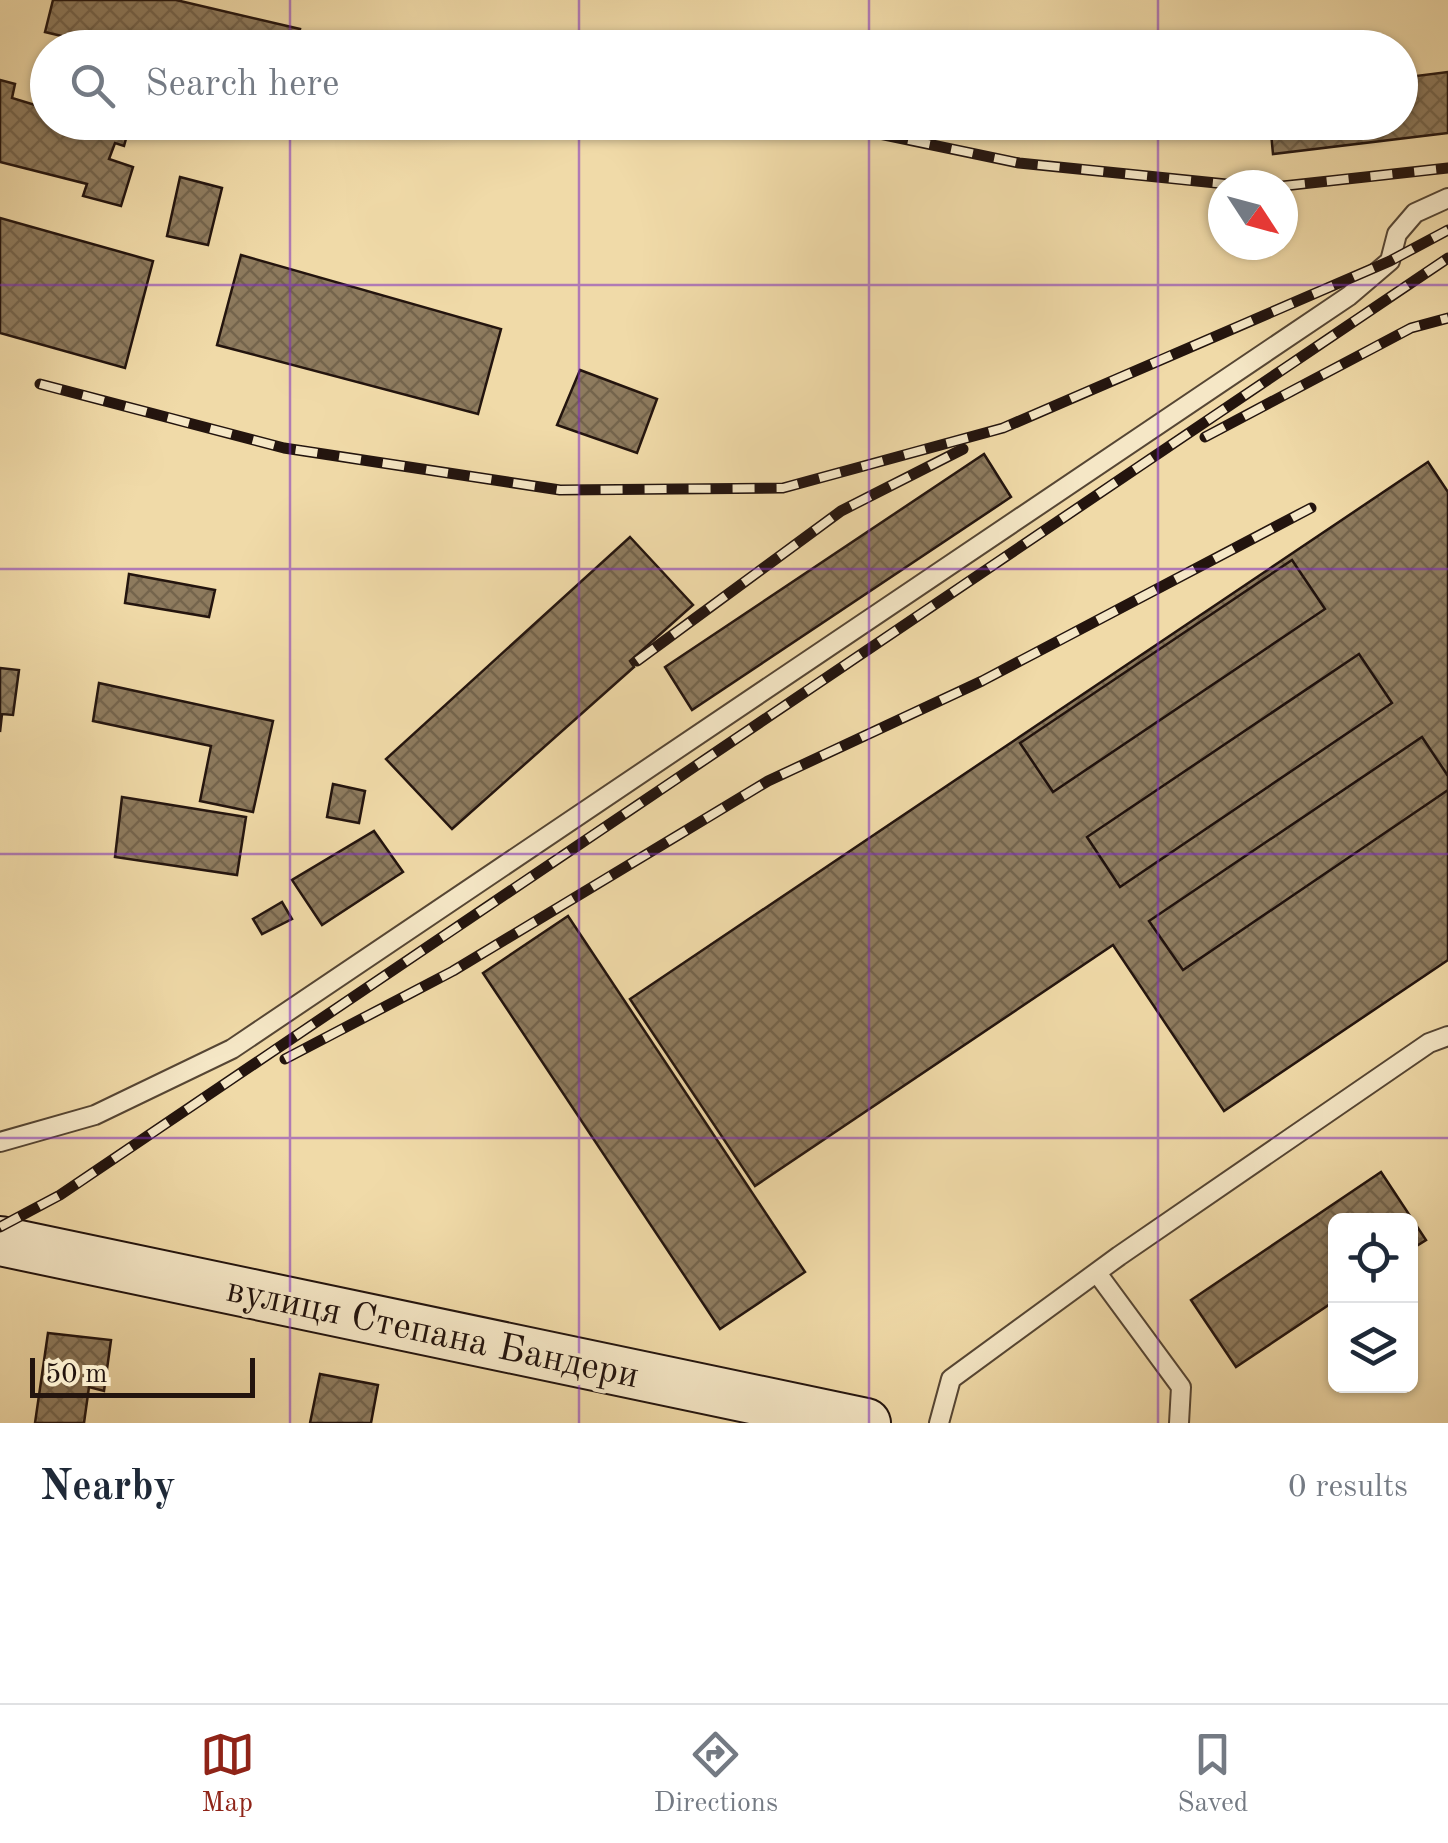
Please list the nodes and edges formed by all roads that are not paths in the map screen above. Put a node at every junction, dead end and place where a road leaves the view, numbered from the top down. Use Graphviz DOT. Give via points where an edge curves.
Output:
graph roads {
  1 [pos="1448,198"];
  2 [pos="1448,1036"];
  3 [pos="0,1142"];
  4 [pos="0,1241"];
  5 [pos="1097,1272"];
  6 [pos="866,1423"];
  7 [pos="938,1423"];
  8 [pos="1178,1423"];
  1 -- 3 [label="lane" via="1415,214 1397,234 1390,261 1349,296 232,1050 95,1114"];
  2 -- 5 [label="lane" via="1429,1042"];
  4 -- 6 [label="street, вулиця Степана Бандери"];
  5 -- 7 [label="lane" via="951,1380"];
  5 -- 8 [label="lane" via="1181,1387"];
}
